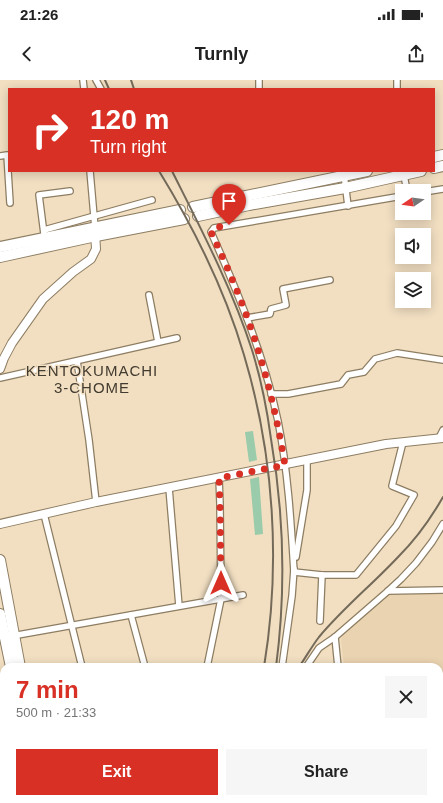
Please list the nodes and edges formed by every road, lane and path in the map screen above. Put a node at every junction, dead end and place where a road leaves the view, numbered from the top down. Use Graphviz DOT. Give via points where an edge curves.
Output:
graph roads {
  1 [pos="0,156"];
  2 [pos="8,171"];
  3 [pos="8,172"];
  4 [pos="90,172"];
  5 [pos="356,172"];
  6 [pos="417,172"];
  7 [pos="344,173"];
  8 [pos="404,175"];
  9 [pos="406,184"];
  10 [pos="345,188"];
  11 [pos="443,189"];
  12 [pos="70,190"];
  13 [pos="431,191"];
  14 [pos="395,197"];
  15 [pos="152,200"];
  16 [pos="10,203"];
  17 [pos="348,206"];
  18 [pos="193,207"];
  19 [pos="180,210"];
  20 [pos="94,216"];
  21 [pos="198,216"];
  22 [pos="184,219"];
  23 [pos="95,232"];
  24 [pos="44,234"];
  25 [pos="0,247"];
  26 [pos="0,257"];
  27 [pos="330,280"];
  28 [pos="150,295"];
  29 [pos="248,318"];
  30 [pos="177,338"];
  31 [pos="158,342"];
  32 [pos="443,360"];
  33 [pos="77,361"];
  34 [pos="0,369"];
  35 [pos="0,378"];
  36 [pos="271,394"];
  37 [pos="442,435"];
  38 [pos="403,442"];
  39 [pos="307,460"];
  40 [pos="285,465"];
  41 [pos="219,478"];
  42 [pos="169,488"];
  43 [pos="96,502"];
  44 [pos="44,514"];
  45 [pos="0,524"];
  46 [pos="443,524"];
  47 [pos="0,560"];
  48 [pos="294,572"];
  49 [pos="322,575"];
  50 [pos="443,590"];
  51 [pos="388,591"];
  52 [pos="243,595"];
  53 [pos="221,599"];
  54 [pos="179,606"];
  55 [pos="0,614"];
  56 [pos="131,615"];
  57 [pos="320,621"];
  58 [pos="72,625"];
  59 [pos="6,637"];
  60 [pos="335,637"];
  61 [pos="10,663"];
  62 [pos="18,663"];
  63 [pos="81,663"];
  64 [pos="143,663"];
  65 [pos="208,663"];
  66 [pos="283,663"];
  67 [pos="309,663"];
  68 [pos="338,663"];
  1 -- 2 [label="street" via="7,155"];
  3 -- 16 [label="street"];
  4 -- 20 [label="street"];
  5 -- 7 [label="highway"];
  6 -- 8 [label="highway"];
  7 -- 10 [label="street"];
  7 -- 18 [label="highway"];
  8 -- 9 [label="street"];
  8 -- 10 [label="highway"];
  10 -- 17 [label="street"];
  10 -- 21 [label="highway"];
  11 -- 13 [label="street"];
  12 -- 24 [label="street" via="39,195"];
  14 -- 17 [label="street"];
  15 -- 20 [label="street"];
  17 -- 29 [label="street" via="214,228 211,232"];
  19 -- 23 [label="highway"];
  20 -- 23 [label="street"];
  20 -- 24 [label="street"];
  22 -- 23 [label="highway"];
  23 -- 24 [label="highway"];
  23 -- 26 [label="highway"];
  23 -- 34 [label="street" via="96,249 91,259 43,299 12,343"];
  24 -- 25 [label="highway"];
  27 -- 29 [label="street" via="283,289 286,305 271,309 270,314"];
  28 -- 31 [label="street"];
  29 -- 36 [label="street"];
  30 -- 31 [label="street"];
  31 -- 33 [label="street"];
  32 -- 36 [label="street" via="397,353 375,359 364,372 348,375 341,384 288,394"];
  33 -- 35 [label="street"];
  33 -- 43 [label="street"];
  36 -- 40 [label="street"];
  37 -- 38 [label="street"];
  38 -- 39 [label="street"];
  38 -- 49 [label="street" via="392,486 414,495 405,512 356,575"];
  39 -- 40 [label="street"];
  39 -- 48 [label="street" via="307,490"];
  40 -- 41 [label="street"];
  40 -- 48 [label="street"];
  41 -- 42 [label="street"];
  41 -- 53 [label="street"];
  42 -- 43 [label="street"];
  42 -- 54 [label="street"];
  43 -- 44 [label="street"];
  44 -- 45 [label="street"];
  44 -- 58 [label="street"];
  46 -- 51 [label="street" via="416,562"];
  47 -- 59 [label="highway"];
  48 -- 49 [label="street"];
  48 -- 66 [label="street"];
  49 -- 57 [label="street"];
  50 -- 51 [label="street"];
  51 -- 60 [label="street"];
  52 -- 53 [label="street"];
  53 -- 54 [label="street"];
  53 -- 65 [label="street"];
  54 -- 56 [label="street"];
  55 -- 59 [label="highway"];
  56 -- 58 [label="street"];
  56 -- 64 [label="street"];
  58 -- 59 [label="street"];
  58 -- 63 [label="street"];
  59 -- 61 [label="highway"];
  59 -- 62 [label="highway"];
  60 -- 67 [label="street" via="319,648"];
  60 -- 68 [label="street"];
}
